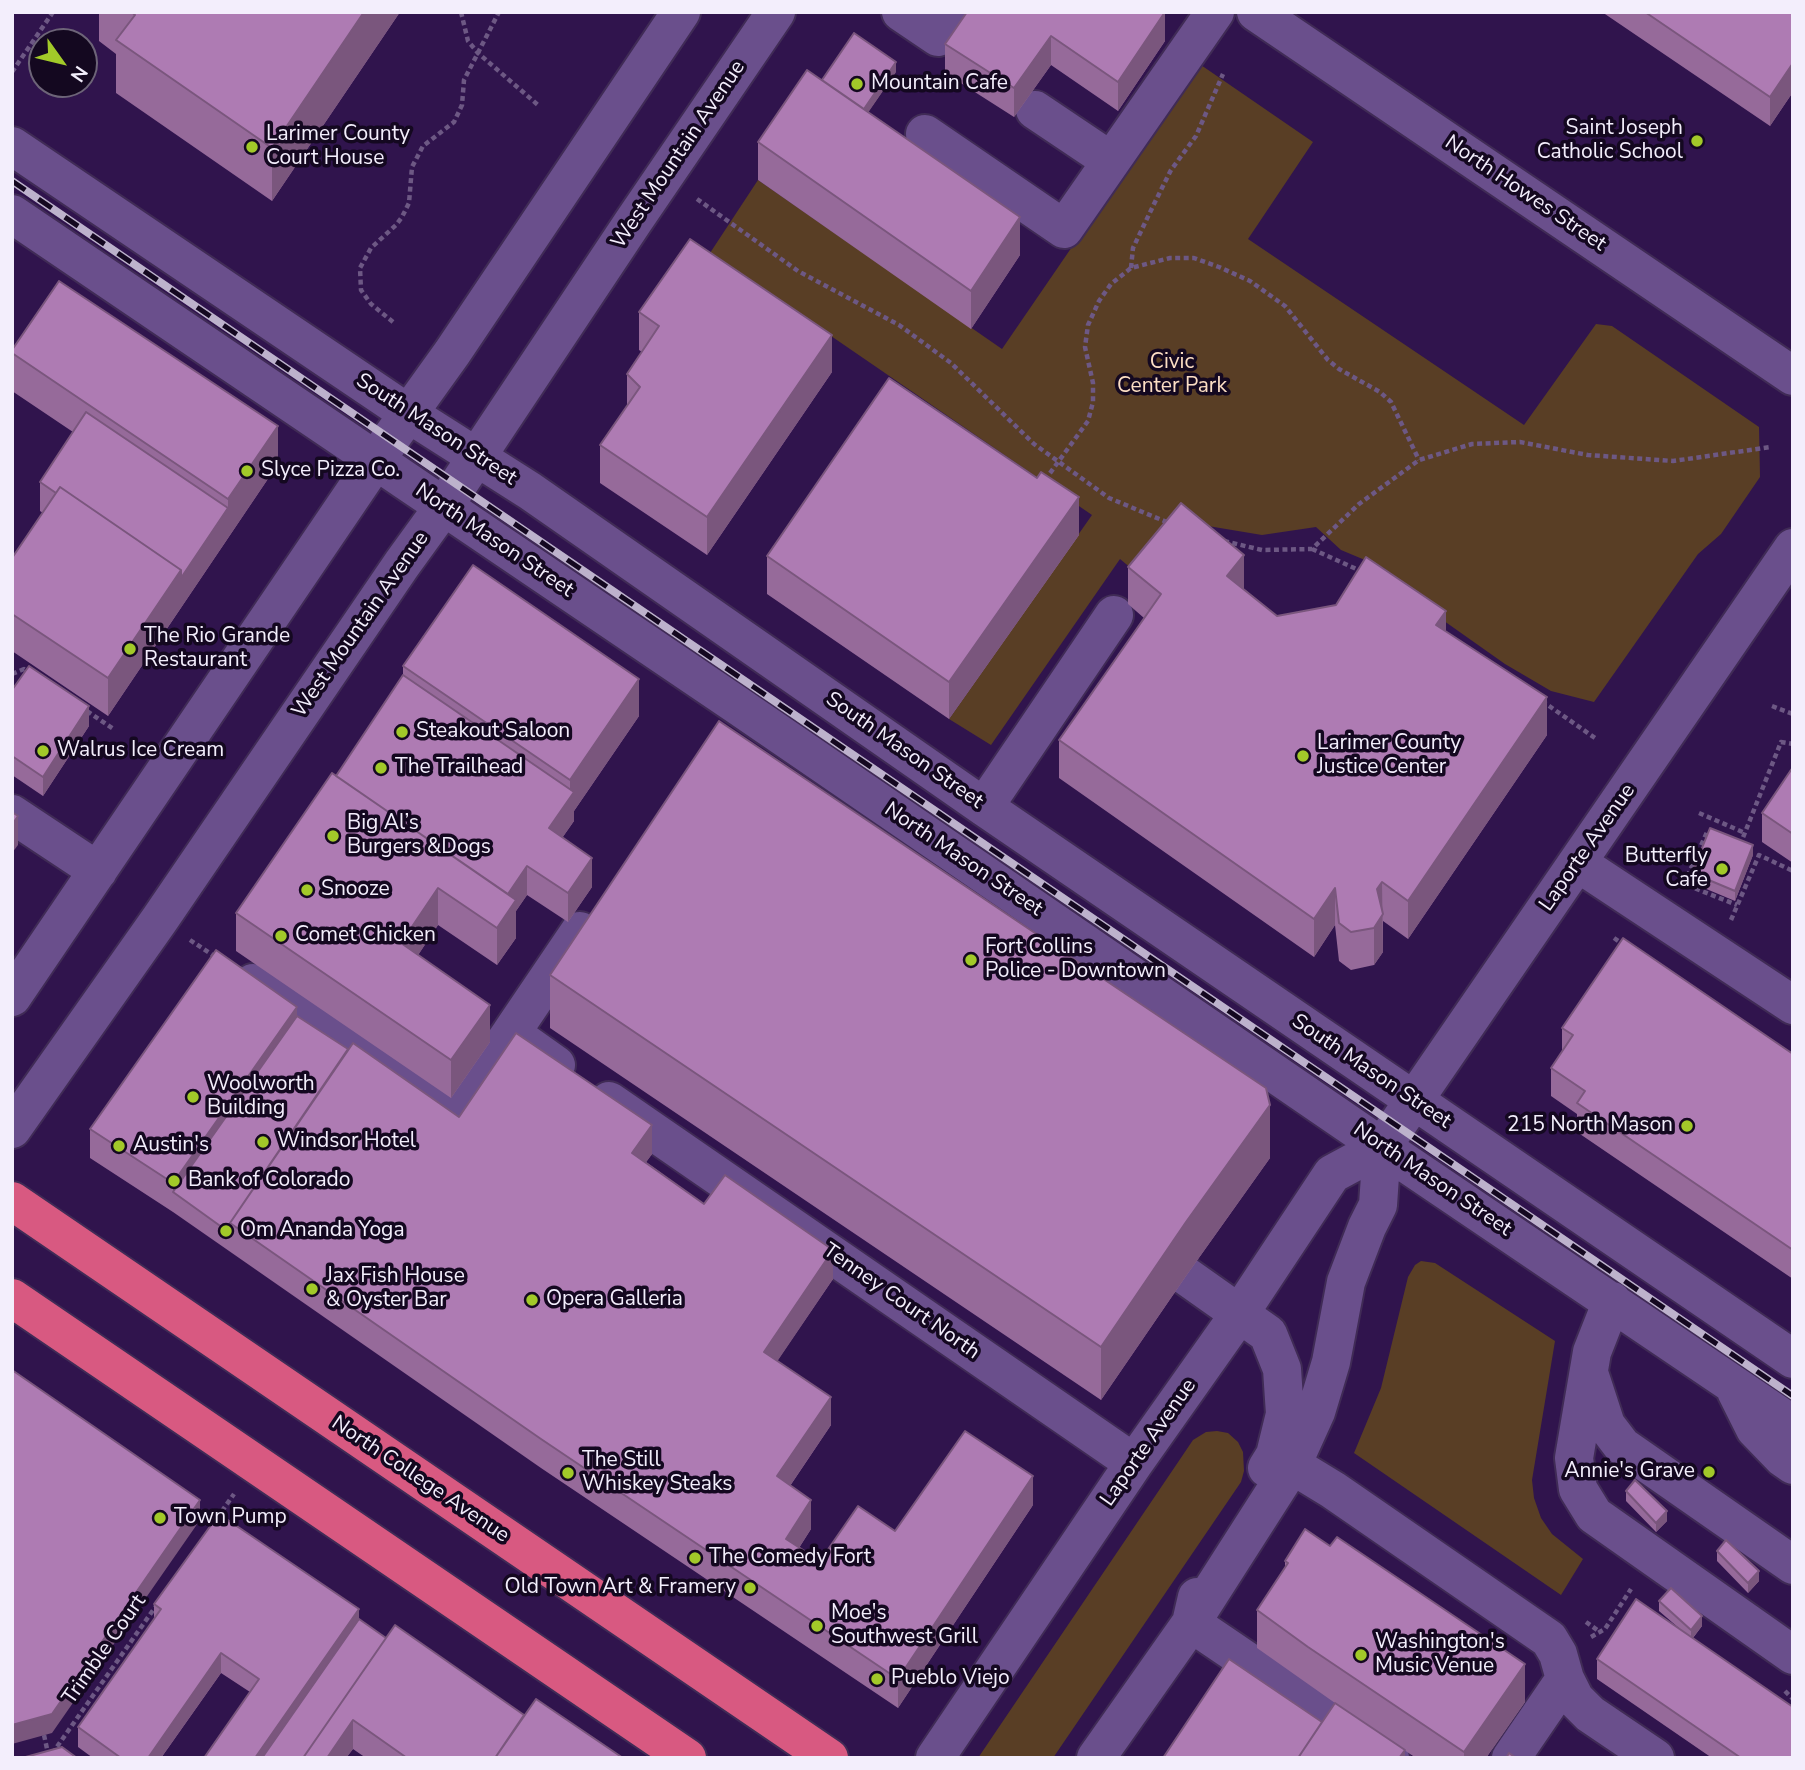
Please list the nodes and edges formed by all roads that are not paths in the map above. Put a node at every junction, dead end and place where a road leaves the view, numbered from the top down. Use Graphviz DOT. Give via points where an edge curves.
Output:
graph roads {
  1 [pos="681,12"];
  2 [pos="776,12"];
  3 [pos="901,12"];
  4 [pos="956,12"];
  5 [pos="1215,12"];
  6 [pos="1256,12"];
  7 [pos="1035,110"];
  8 [pos="925,134"];
  9 [pos="12,146"];
  10 [pos="1111,161"];
  11 [pos="12,215"];
  12 [pos="1793,376"];
  13 [pos="410,414"];
  14 [pos="476,457"];
  15 [pos="376,462"];
  16 [pos="444,506"];
  17 [pos="1793,548"];
  18 [pos="1114,615"];
  19 [pos="808,753"];
  20 [pos="785,786"];
  21 [pos="984,807"];
  22 [pos="12,814"];
  23 [pos="1578,863"];
  24 [pos="98,872"];
  25 [pos="603,898"];
  26 [pos="222,962"];
  27 [pos="12,997"];
  28 [pos="1793,1005"];
  29 [pos="511,1034"];
  30 [pos="1413,1100"];
  31 [pos="12,1129"];
  32 [pos="1382,1147"];
  33 [pos="12,1201"];
  34 [pos="1186,1276"];
  35 [pos="12,1298"];
  36 [pos="1612,1301"];
  37 [pos="1240,1313"];
  38 [pos="1793,1359"];
  39 [pos="1589,1374"];
  40 [pos="1732,1383"];
  41 [pos="1793,1425"];
  42 [pos="1134,1463"];
  43 [pos="1292,1465"];
  44 [pos="1793,1465"];
  45 [pos="1793,1565"];
  46 [pos="1191,1623"];
  47 [pos="1793,1655"];
  48 [pos="1565,1679"];
  49 [pos="687,1758"];
  50 [pos="829,1758"];
  51 [pos="935,1758"];
  52 [pos="1096,1758"];
  53 [pos="1390,1758"];
  54 [pos="1511,1758"];
  55 [pos="1655,1758"];
  1 -- 13 [label="street"];
  2 -- 14 [label="street, West Mountain Avenue"];
  3 -- 4 [label="street" via="938,37"];
  5 -- 10 [label="street"];
  6 -- 12 [label="street, North Howes Street"];
  7 -- 10 [label="street"];
  8 -- 10 [label="street" via="1064,229"];
  9 -- 13 [label="street, South Mason Street"];
  11 -- 15 [label="street" via="67,275"];
  13 -- 14 [label="street, South Mason Street"];
  13 -- 15 [label="street"];
  14 -- 16 [label="street, West Mountain Avenue"];
  14 -- 21 [label="street, South Mason Street"];
  15 -- 16 [label="street, North Mason Street"];
  15 -- 24 [label="street"];
  16 -- 19 [label="street, North Mason Street" via="724,716"];
  16 -- 31 [label="street, West Mountain Avenue"];
  17 -- 23 [label="street, Laporte Avenue"];
  18 -- 21 [label="street"];
  19 -- 20 [label="street"];
  19 -- 32 [label="street, North Mason Street"];
  21 -- 30 [label="street, South Mason Street"];
  22 -- 24 [label="street"];
  23 -- 28 [label="street"];
  23 -- 30 [label="street, Laporte Avenue"];
  24 -- 27 [label="street"];
  25 -- 29 [label="street"];
  26 -- 29 [label="street" via="452,1119"];
  29 -- 42 [label="street, Tenney Court North"];
  30 -- 32 [label="street, Laporte Avenue"];
  30 -- 38 [label="street, South Mason Street"];
  32 -- 36 [label="street, North Mason Street"];
  32 -- 37 [label="street, Laporte Avenue" via="1332,1174"];
  32 -- 43 [label="street, Laporte Avenue" via="1378,1206 1346,1282 1331,1362 1316,1412"];
  33 -- 50 [label="highway, North College Avenue"];
  34 -- 37 [label="street"];
  35 -- 49 [label="highway"];
  36 -- 39 [label="street" via="1592,1352"];
  36 -- 40 [label="street, North Mason Street"];
  37 -- 42 [label="street, Laporte Avenue"];
  37 -- 46 [label="street" via="1268,1335 1282,1368 1285,1414 1275,1455 1205,1568"];
  39 -- 45 [label="street" via="1606,1425 1622,1446"];
  39 -- 47 [label="street" via="1574,1458 1578,1489 1594,1515"];
  40 -- 41 [label="street, North Mason Street"];
  40 -- 44 [label="street" via="1755,1429"];
  42 -- 51 [label="street, Laporte Avenue"];
  43 -- 46 [label="street, Laporte Avenue"];
  43 -- 48 [label="street" via="1549,1639"];
  46 -- 52 [label="street, Laporte Avenue"];
  46 -- 53 [label="street"];
  48 -- 54 [label="street"];
  48 -- 55 [label="street" via="1590,1714"];
}
